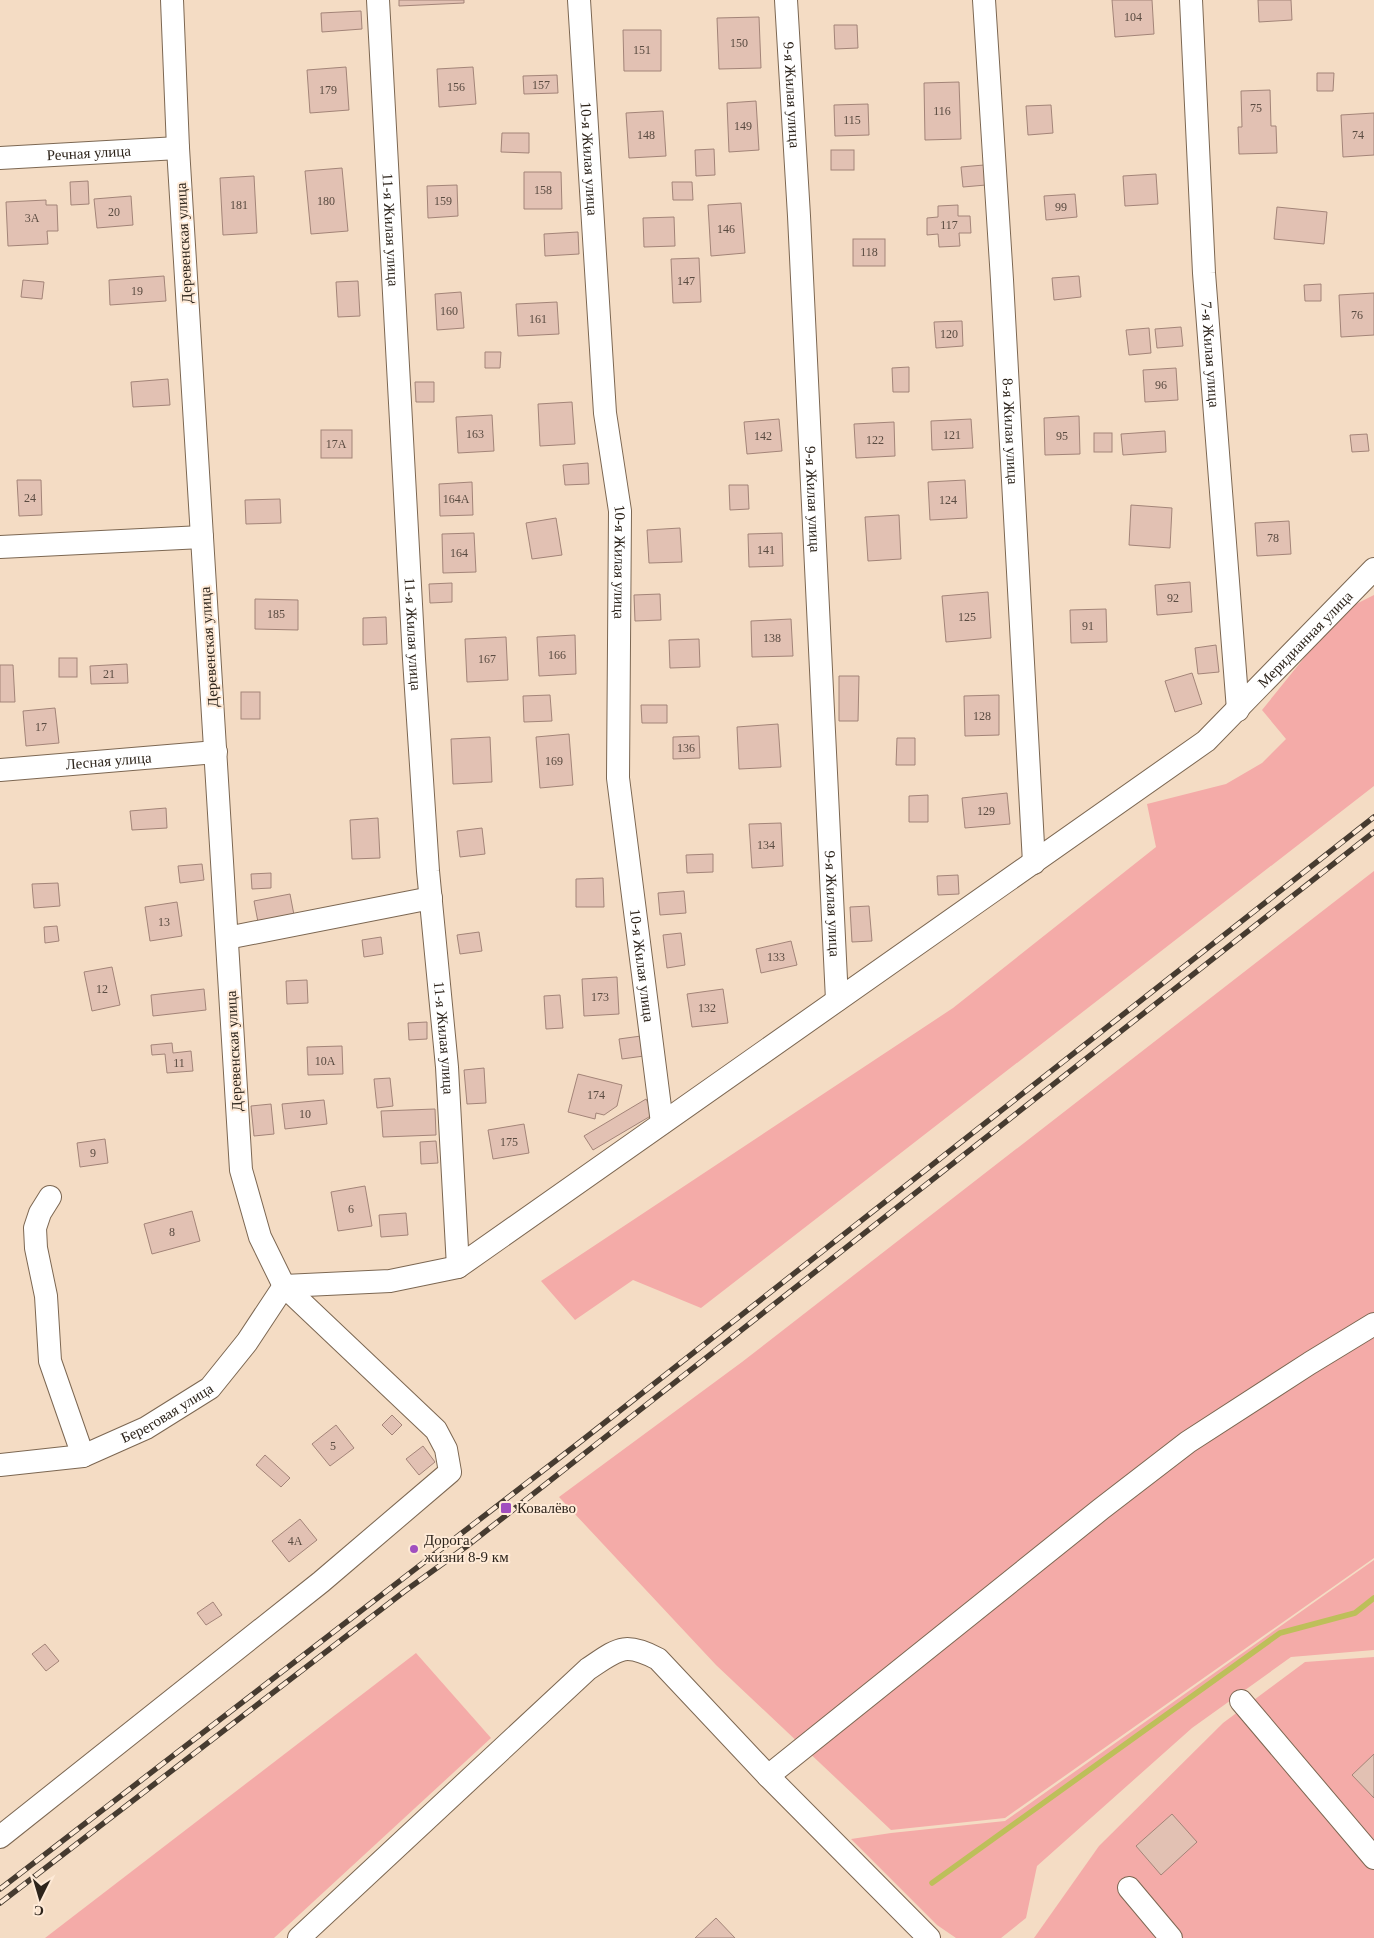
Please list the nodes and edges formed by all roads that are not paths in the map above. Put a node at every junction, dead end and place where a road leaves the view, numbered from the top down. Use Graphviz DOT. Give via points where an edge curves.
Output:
graph roads {
  1 [pos="172,0"];
  2 [pos="378,0"];
  3 [pos="579,0"];
  4 [pos="786,0"];
  5 [pos="984,0"];
  6 [pos="1191,0"];
  7 [pos="178,148"];
  8 [pos="0,158"];
  9 [pos="202,537"];
  10 [pos="0,547"];
  11 [pos="1374,569"];
  12 [pos="1238,710"];
  13 [pos="216,752"];
  14 [pos="0,770"];
  15 [pos="1034,863"];
  16 [pos="431,898"];
  17 [pos="227,938"];
  18 [pos="837,1000"];
  19 [pos="662,1123"];
  20 [pos="50,1197"];
  21 [pos="458,1267"];
  22 [pos="284,1286"];
  23 [pos="1374,1324"];
  24 [pos="83,1456"];
  25 [pos="0,1465"];
  26 [pos="1241,1701"];
  27 [pos="768,1776"];
  28 [pos="0,1837"];
  29 [pos="1374,1858"];
  30 [pos="1129,1888"];
  31 [pos="299,1938"];
  32 [pos="929,1938"];
  33 [pos="1171,1938"];
  1 -- 7 [label="street, Деревенская улица"];
  2 -- 16 [label="street, 11-я Жилая улица" via="413,649"];
  3 -- 19 [label="street, 10-я Жилая улица" via="605,413 620,511 618,778"];
  4 -- 18 [label="street, 9-я Жилая улица"];
  5 -- 15 [label="street, 8-я Жилая улица"];
  6 -- 12 [label="street, 7-я Жилая улица" via="1204,273"];
  7 -- 8 [label="street, Речная улица"];
  7 -- 9 [label="street, Деревенская улица"];
  9 -- 10 [label="street"];
  9 -- 13 [label="street, Деревенская улица"];
  11 -- 12 [label="street, Меридианная улица"];
  12 -- 15 [label="street, Меридианная улица" via="1206,741"];
  13 -- 14 [label="street, Лесная улица"];
  13 -- 17 [label="street, Деревенская улица"];
  15 -- 18 [label="street, Меридианная улица"];
  16 -- 17 [label="street"];
  16 -- 21 [label="street, 11-я Жилая улица" via="447,1067"];
  17 -- 22 [label="street, Деревенская улица" via="241,1170 260,1237"];
  18 -- 19 [label="street, Меридианная улица"];
  19 -- 21 [label="street, Меридианная улица"];
  20 -- 24 [label="street" via="35,1228 46,1296 50,1361"];
  21 -- 22 [label="street" via="390,1281"];
  22 -- 24 [label="street, Береговая улица" via="247,1342 210,1388 146,1428"];
  22 -- 28 [label="street" via="436,1430 446,1449 450,1472 321,1582"];
  23 -- 27 [label="street" via="1188,1442"];
  24 -- 25 [label="street, Береговая улица"];
  26 -- 29 [label="street"];
  27 -- 31 [label="street" via="658,1659 642,1650 623,1648 588,1669"];
  27 -- 32 [label="street"];
  30 -- 33 [label="street"];
}
